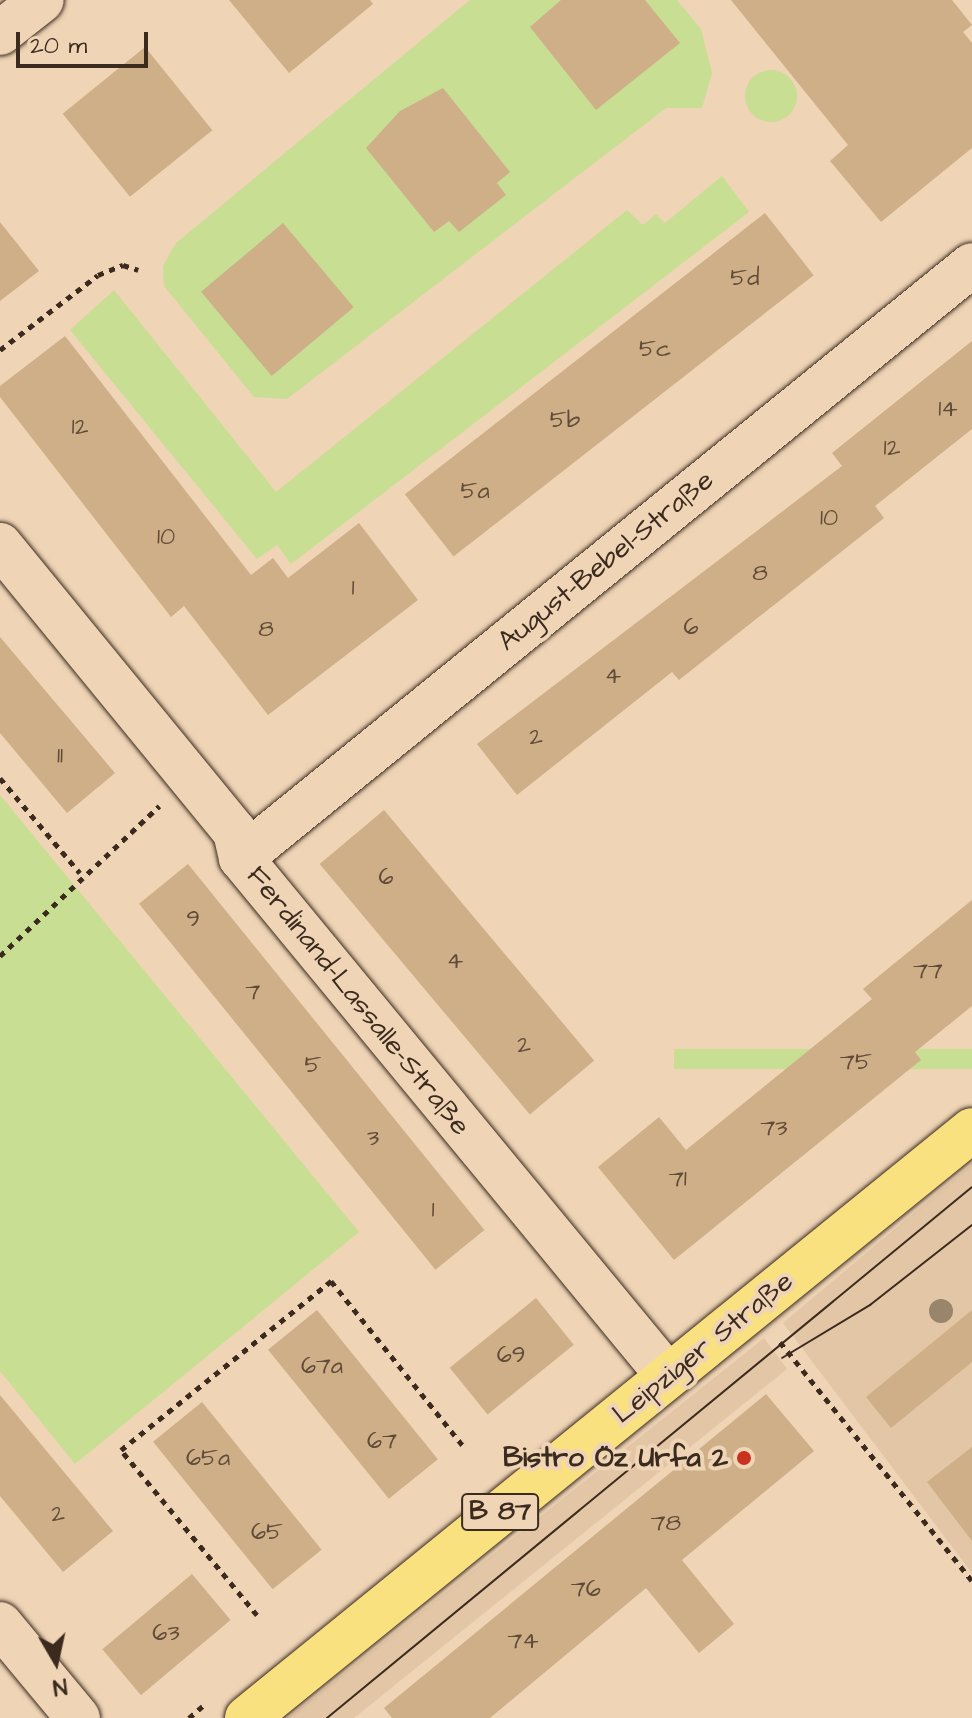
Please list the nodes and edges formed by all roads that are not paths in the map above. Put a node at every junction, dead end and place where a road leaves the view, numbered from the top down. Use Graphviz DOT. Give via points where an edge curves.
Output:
graph roads {
  1 [pos="42,0"];
  2 [pos="0,33"];
  3 [pos="972,265"];
  4 [pos="0,545"];
  5 [pos="241,858"];
  6 [pos="972,1130"];
  7 [pos="668,1376"];
  8 [pos="0,1624"];
  9 [pos="78,1718"];
  10 [pos="247,1718"];
  1 -- 2 [label="street"];
  3 -- 5 [label="street, August-Bebel-Straße"];
  4 -- 5 [label="street, Ferdinand-Lassalle-Straße" via="235,832"];
  5 -- 7 [label="street, Ferdinand-Lassalle-Straße"];
  6 -- 7 [label="main road, Leipziger Straße / B 87"];
  7 -- 10 [label="main road, Leipziger Straße / B 87"];
  8 -- 9 [label="street"];
}
